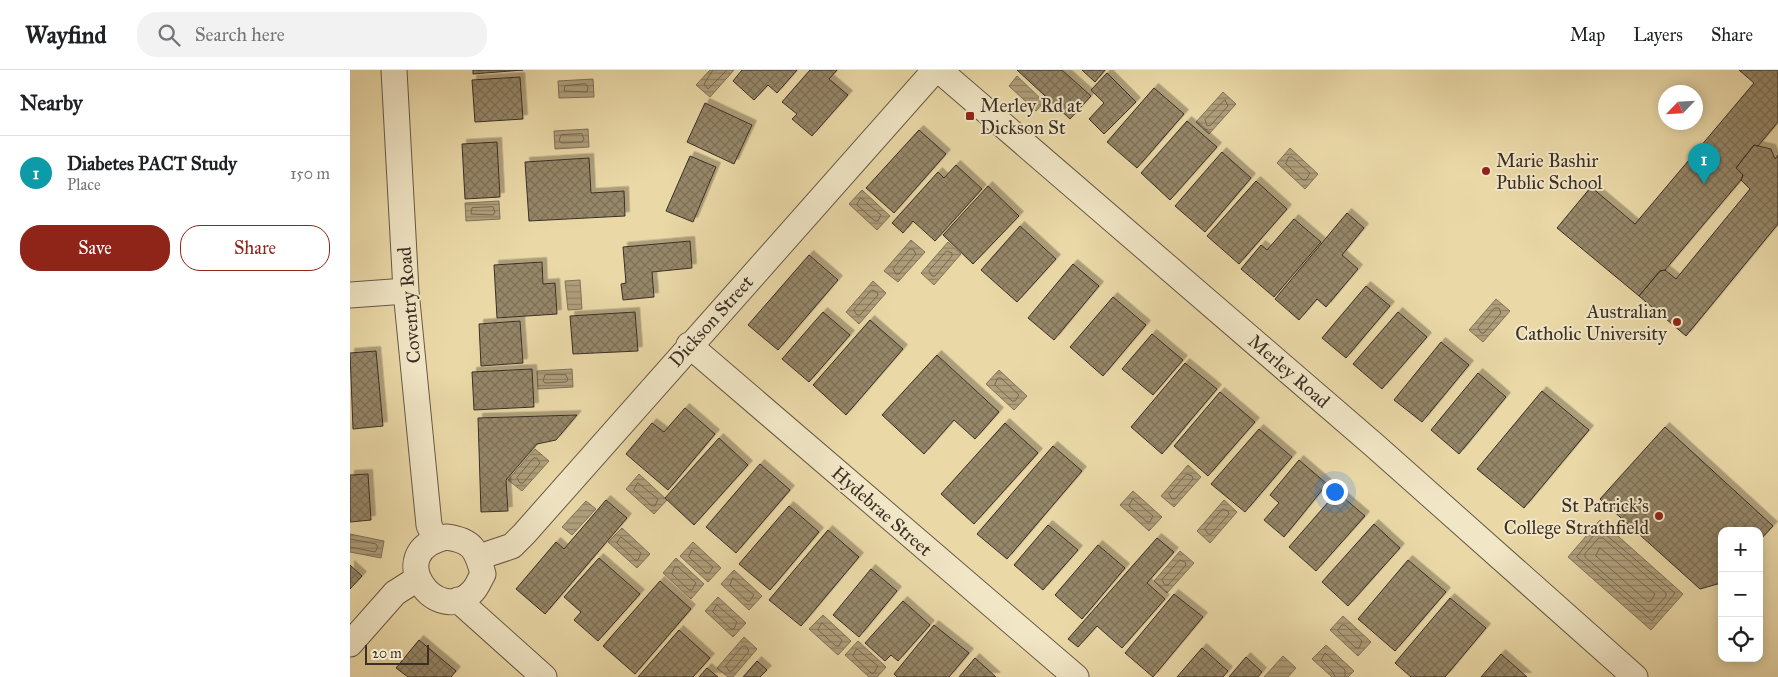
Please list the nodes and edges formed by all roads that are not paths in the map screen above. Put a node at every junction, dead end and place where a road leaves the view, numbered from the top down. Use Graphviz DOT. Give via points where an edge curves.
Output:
graph roads {
  1 [pos="394,70"];
  2 [pos="935,70"];
  3 [pos="939,70"];
  4 [pos="406,291"];
  5 [pos="350,295"];
  6 [pos="689,346"];
  7 [pos="435,539"];
  8 [pos="479,557"];
  9 [pos="417,579"];
  10 [pos="458,600"];
  11 [pos="350,644"];
  12 [pos="544,677"];
  13 [pos="1076,677"];
  14 [pos="1635,677"];
  1 -- 4 [label="street, Coventry Road"];
  2 -- 6 [label="street, Dickson Street"];
  3 -- 14 [label="street, Merley Road" via="1374,445"];
  4 -- 5 [label="street"];
  4 -- 7 [label="street, Coventry Road" via="429,525"];
  6 -- 8 [label="street, Dickson Street" via="524,534 512,546"];
  6 -- 13 [label="street, Hydebrae Street"];
  7 -- 8 [label="street" via="458,538 470,544"];
  7 -- 9 [label="street" via="425,546 414,565"];
  8 -- 10 [label="street" via="482,574 473,592"];
  9 -- 10 [label="street" via="433,596 446,602"];
  9 -- 11 [label="street" via="395,593"];
  10 -- 12 [label="street"];
}
